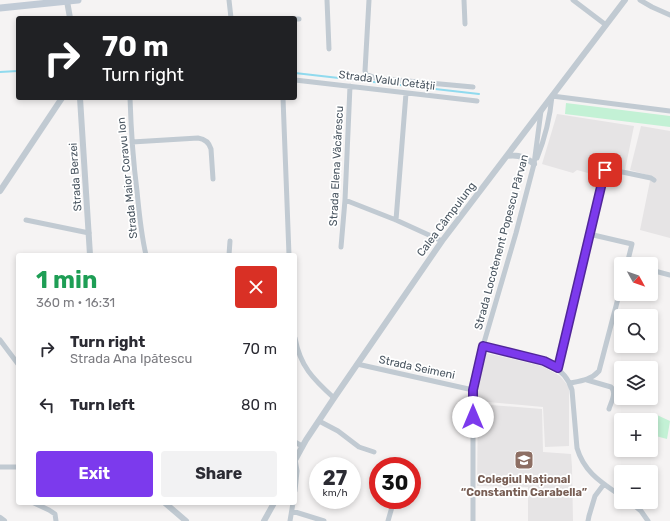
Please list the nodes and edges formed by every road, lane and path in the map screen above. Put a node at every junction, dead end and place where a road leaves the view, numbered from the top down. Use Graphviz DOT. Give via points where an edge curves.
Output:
graph roads {
  1 [pos="78,0"];
  2 [pos="229,0"];
  3 [pos="327,0"];
  4 [pos="369,0"];
  5 [pos="464,0"];
  6 [pos="573,0"];
  7 [pos="625,0"];
  8 [pos="640,0"];
  9 [pos="67,1"];
  10 [pos="0,8"];
  11 [pos="670,15"];
  12 [pos="70,16"];
  13 [pos="231,16"];
  14 [pos="465,24"];
  15 [pos="606,25"];
  16 [pos="329,49"];
  17 [pos="297,80"];
  18 [pos="350,86"];
  19 [pos="473,87"];
  20 [pos="406,93"];
  21 [pos="552,96"];
  22 [pos="61,100"];
  23 [pos="80,100"];
  24 [pos="130,100"];
  25 [pos="283,100"];
  26 [pos="477,101"];
  27 [pos="541,111"];
  28 [pos="670,111"];
  29 [pos="132,142"];
  30 [pos="507,156"];
  31 [pos="534,164"];
  32 [pos="213,179"];
  33 [pos="654,180"];
  34 [pos="0,192"];
  35 [pos="345,200"];
  36 [pos="26,220"];
  37 [pos="396,220"];
  38 [pos="89,233"];
  39 [pos="589,234"];
  40 [pos="230,241"];
  41 [pos="442,241"];
  42 [pos="341,247"];
  43 [pos="90,253"];
  44 [pos="146,253"];
  45 [pos="229,253"];
  46 [pos="289,253"];
  47 [pos="629,257"];
  48 [pos="658,271"];
  49 [pos="670,274"];
  50 [pos="617,301"];
  51 [pos="0,340"];
  52 [pos="297,346"];
  53 [pos="483,346"];
  54 [pos="16,361"];
  55 [pos="357,364"];
  56 [pos="558,368"];
  57 [pos="587,380"];
  58 [pos="570,383"];
  59 [pos="473,390"];
  60 [pos="334,398"];
  61 [pos="609,409"];
  62 [pos="318,421"];
  63 [pos="297,443"];
  64 [pos="302,446"];
  65 [pos="374,452"];
  66 [pos="297,455"];
  67 [pos="0,467"];
  68 [pos="16,467"];
  69 [pos="604,484"];
  70 [pos="614,491"];
  71 [pos="38,505"];
  72 [pos="167,505"];
  73 [pos="273,505"];
  74 [pos="293,505"];
  75 [pos="391,509"];
  76 [pos="639,509"];
  77 [pos="292,510"];
  78 [pos="0,518"];
  79 [pos="4,521"];
  80 [pos="56,521"];
  81 [pos="186,521"];
  82 [pos="264,521"];
  83 [pos="290,521"];
  84 [pos="324,521"];
  85 [pos="388,521"];
  86 [pos="473,521"];
  87 [pos="588,521"];
  88 [pos="648,521"];
  1 -- 9 [label="main road"];
  2 -- 13 [label="street"];
  3 -- 16 [label="street"];
  4 -- 19 [label="street, Strada Valul Cetății" via="366,74 375,78"];
  5 -- 14 [label="street"];
  6 -- 15 [label="street"];
  7 -- 15 [label="street, Calea Câmpulung"];
  8 -- 11 [label="street"];
  9 -- 10 [label="main road"];
  9 -- 12 [label="street"];
  15 -- 21 [label="street, Calea Câmpulung"];
  17 -- 18 [label="street, Strada Valul Cetății"];
  18 -- 20 [label="street, Strada Valul Cetății"];
  18 -- 35 [label="street, Strada Elena Văcărescu"];
  20 -- 26 [label="street, Strada Valul Cetății"];
  20 -- 37 [label="street"];
  21 -- 27 [label="street, Calea Câmpulung"];
  21 -- 28 [label="street"];
  21 -- 31 [label="street" via="541,150"];
  22 -- 34 [label="street"];
  23 -- 38 [label="street, Strada Berzei"];
  24 -- 29 [label="street, Strada Maior Coravu Ion"];
  25 -- 46 [label="street"];
  27 -- 30 [label="street, Calea Câmpulung"];
  27 -- 31 [label="street, Strada Locotenent Popescu Pârvan"];
  29 -- 32 [label="street" via="203,139 210,144"];
  29 -- 44 [label="street, Strada Maior Coravu Ion"];
  30 -- 31 [label="street" via="521,155"];
  30 -- 41 [label="street, Calea Câmpulung"];
  31 -- 53 [label="street, Strada Locotenent Popescu Pârvan"];
  33 -- 39 [label="street" via="605,170"];
  35 -- 37 [label="street"];
  35 -- 42 [label="street, Strada Elena Văcărescu"];
  36 -- 38 [label="street"];
  37 -- 41 [label="street"];
  38 -- 43 [label="street, Strada Berzei"];
  39 -- 47 [label="street" via="632,244"];
  39 -- 56 [label="street"];
  40 -- 45 [label="street"];
  41 -- 55 [label="street, Calea Câmpulung"];
  48 -- 49 [label="street"];
  50 -- 57 [label="street" via="599,371"];
  51 -- 54 [label="street"];
  52 -- 60 [label="street" via="305,368"];
  53 -- 56 [label="street" via="544,361"];
  53 -- 59 [label="street, Strada Locotenent Popescu Pârvan"];
  55 -- 59 [label="street, Strada Seimeni"];
  55 -- 60 [label="street, Calea Câmpulung"];
  56 -- 58 [label="street"];
  57 -- 58 [label="street"];
  57 -- 61 [label="street" via="613,388"];
  58 -- 69 [label="street" via="580,457 585,466"];
  59 -- 86 [label="street, Strada Locotenent Popescu Pârvan"];
  60 -- 62 [label="street, Calea Câmpulung"];
  62 -- 64 [label="street, Calea Câmpulung"];
  62 -- 65 [label="street" via="338,431 359,447"];
  63 -- 64 [label="street"];
  64 -- 66 [label="street, Calea Câmpulung"];
  67 -- 68 [label="street"];
  69 -- 70 [label="street"];
  69 -- 87 [label="street" via="595,496"];
  71 -- 80 [label="street" via="55,514"];
  72 -- 81 [label="street"];
  73 -- 82 [label="street"];
  74 -- 77 [label="street"];
  75 -- 85 [label="street"];
  76 -- 88 [label="street"];
  77 -- 83 [label="street"];
  77 -- 84 [label="street"];
  78 -- 79 [label="street"];
}
